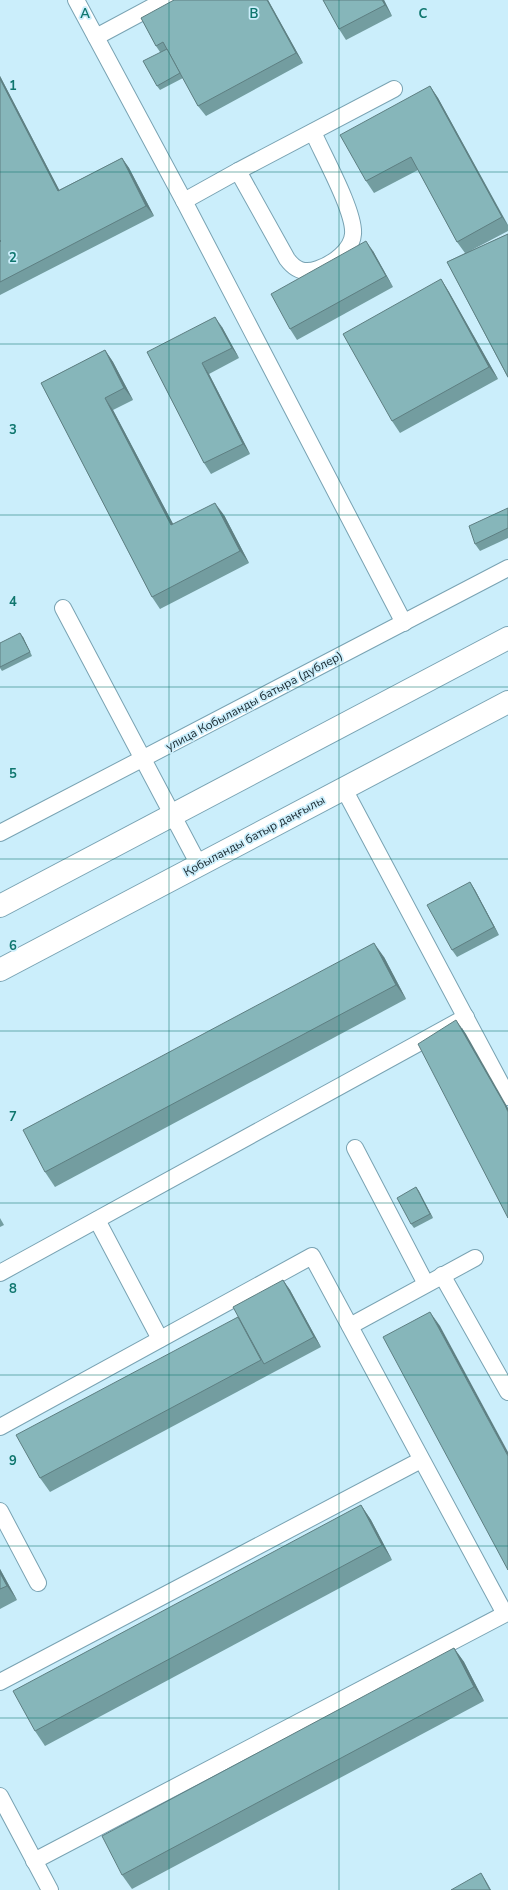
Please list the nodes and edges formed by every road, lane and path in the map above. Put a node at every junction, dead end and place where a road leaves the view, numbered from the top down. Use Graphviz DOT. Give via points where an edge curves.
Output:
graph roads {
  1 [pos="76,0"];
  2 [pos="165,0"];
  3 [pos="96,37"];
  4 [pos="394,89"];
  5 [pos="312,132"];
  6 [pos="238,171"];
  7 [pos="184,201"];
  8 [pos="508,568"];
  9 [pos="64,608"];
  10 [pos="404,623"];
  11 [pos="508,638"];
  12 [pos="508,702"];
  13 [pos="142,760"];
  14 [pos="344,789"];
  15 [pos="171,816"];
  16 [pos="0,833"];
  17 [pos="199,866"];
  18 [pos="0,906"];
  19 [pos="0,970"];
  20 [pos="466,1017"];
  21 [pos="508,1097"];
  22 [pos="355,1148"];
  23 [pos="97,1220"];
  24 [pos="475,1258"];
  25 [pos="0,1273"];
  26 [pos="442,1275"];
  27 [pos="426,1284"];
  28 [pos="350,1326"];
  29 [pos="160,1339"];
  30 [pos="508,1392"];
  31 [pos="0,1427"];
  32 [pos="422,1460"];
  33 [pos="0,1511"];
  34 [pos="38,1583"];
  35 [pos="0,1682"];
  36 [pos="0,1796"];
  37 [pos="34,1861"];
  38 [pos="50,1890"];
  1 -- 3 [label="lane"];
  2 -- 3 [label="lane"];
  3 -- 7 [label="lane"];
  4 -- 5 [label="lane"];
  5 -- 6 [label="lane"];
  5 -- 6 [label="lane" via="351,214 353,234 345,251 323,267 303,271 294,268"];
  6 -- 7 [label="lane"];
  7 -- 10 [label="lane"];
  8 -- 10 [label="lane, улица Кобыланды батыра (дублер)"];
  9 -- 13 [label="lane"];
  10 -- 13 [label="lane, улица Кобыланды батыра (дублер)"];
  11 -- 15 [label="street"];
  12 -- 14 [label="street, Қобыланды батыр даңғылы"];
  13 -- 15 [label="lane"];
  13 -- 16 [label="lane, улица Кобыланды батыра (дублер)"];
  14 -- 17 [label="street, Қобыланды батыр даңғылы"];
  14 -- 20 [label="lane"];
  15 -- 17 [label="lane"];
  15 -- 18 [label="street"];
  17 -- 19 [label="street, Қобыланды батыр даңғылы"];
  20 -- 21 [label="lane"];
  20 -- 23 [label="lane"];
  22 -- 27 [label="lane"];
  23 -- 25 [label="lane"];
  23 -- 29 [label="lane"];
  24 -- 26 [label="lane"];
  26 -- 27 [label="lane"];
  26 -- 30 [label="lane"];
  27 -- 28 [label="lane"];
  28 -- 29 [label="lane" via="312,1256"];
  28 -- 32 [label="lane"];
  29 -- 31 [label="lane"];
  32 -- 35 [label="lane"];
  32 -- 37 [label="lane" via="505,1614"];
  33 -- 34 [label="lane"];
  36 -- 37 [label="lane"];
  37 -- 38 [label="lane"];
}
